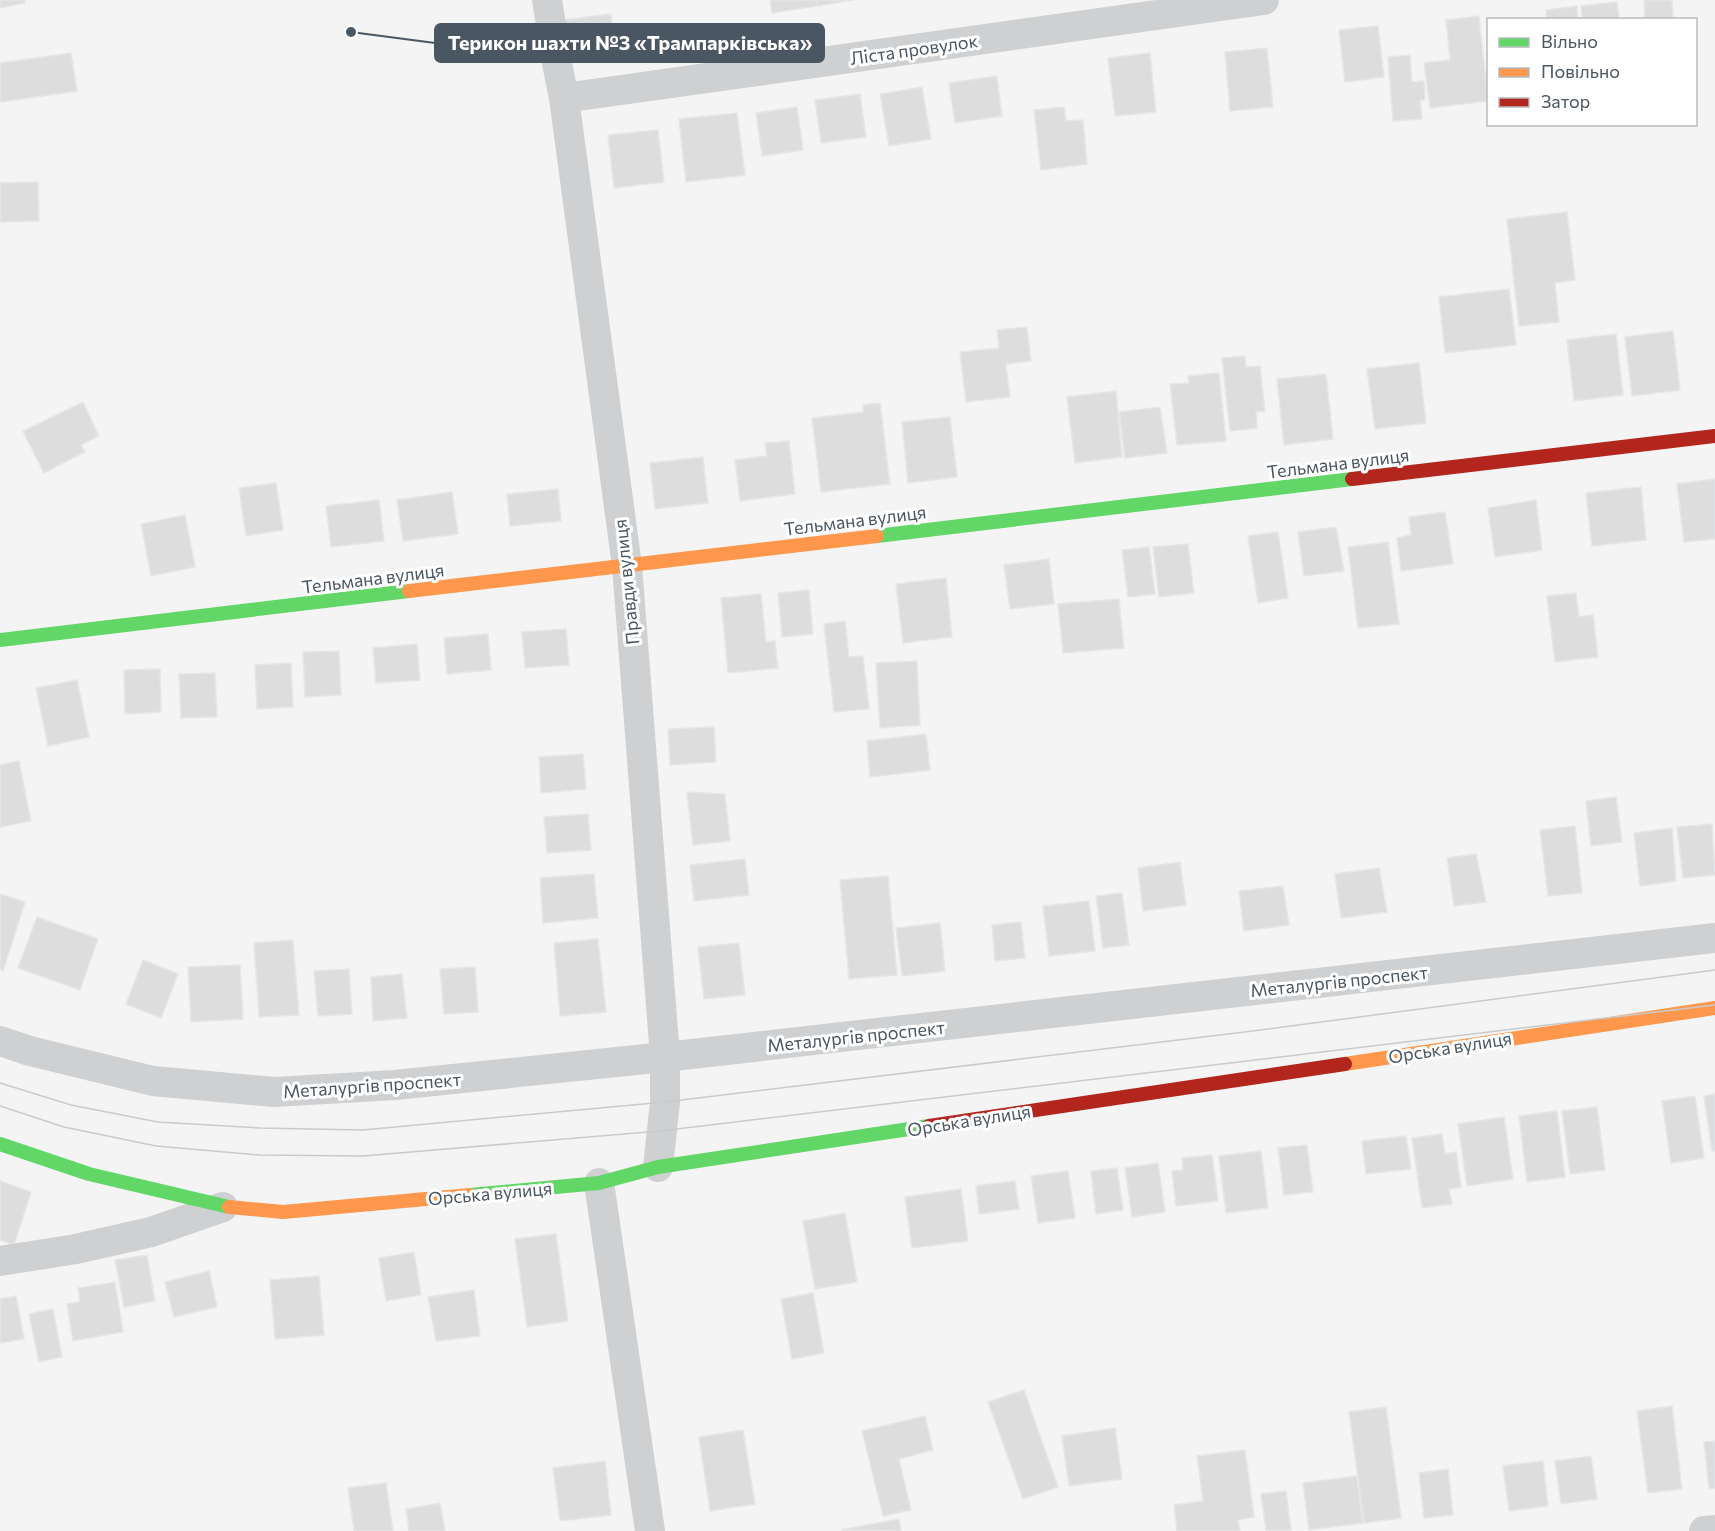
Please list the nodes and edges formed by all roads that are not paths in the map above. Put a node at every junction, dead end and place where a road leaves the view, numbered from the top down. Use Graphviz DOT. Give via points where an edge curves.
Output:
graph roads {
  1 [pos="547,0"];
  2 [pos="1264,0"];
  3 [pos="564,98"];
  4 [pos="1715,436"];
  5 [pos="627,566"];
  6 [pos="0,640"];
  7 [pos="1715,938"];
  8 [pos="1715,1008"];
  9 [pos="0,1041"];
  10 [pos="665,1057"];
  11 [pos="0,1144"];
  12 [pos="658,1167"];
  13 [pos="599,1183"];
  14 [pos="223,1207"];
  15 [pos="0,1261"];
  16 [pos="1715,1530"];
  17 [pos="650,1531"];
  18 [pos="1704,1531"];
  1 -- 3 [label="street, Правди вулиця"];
  2 -- 3 [label="street, Ліста провулок"];
  3 -- 5 [label="street, Правди вулиця"];
  4 -- 5 [label="street, Тельмана вулиця"];
  5 -- 6 [label="street, Тельмана вулиця"];
  5 -- 10 [label="street, Правди вулиця"];
  7 -- 10 [label="street, Металургів проспект"];
  8 -- 12 [label="street, Орська вулиця"];
  9 -- 10 [label="street, Металургів проспект" via="153,1081 274,1092 395,1085"];
  10 -- 12 [label="street, Правди вулиця"];
  11 -- 14 [label="street, Орська вулиця" via="89,1174"];
  12 -- 13 [label="street, Орська вулиця"];
  13 -- 14 [label="street, Орська вулиця" via="283,1212"];
  13 -- 17 [label="street"];
  14 -- 15 [label="street, Орська вулиця" via="151,1232"];
  16 -- 18 [label="street"];
}
